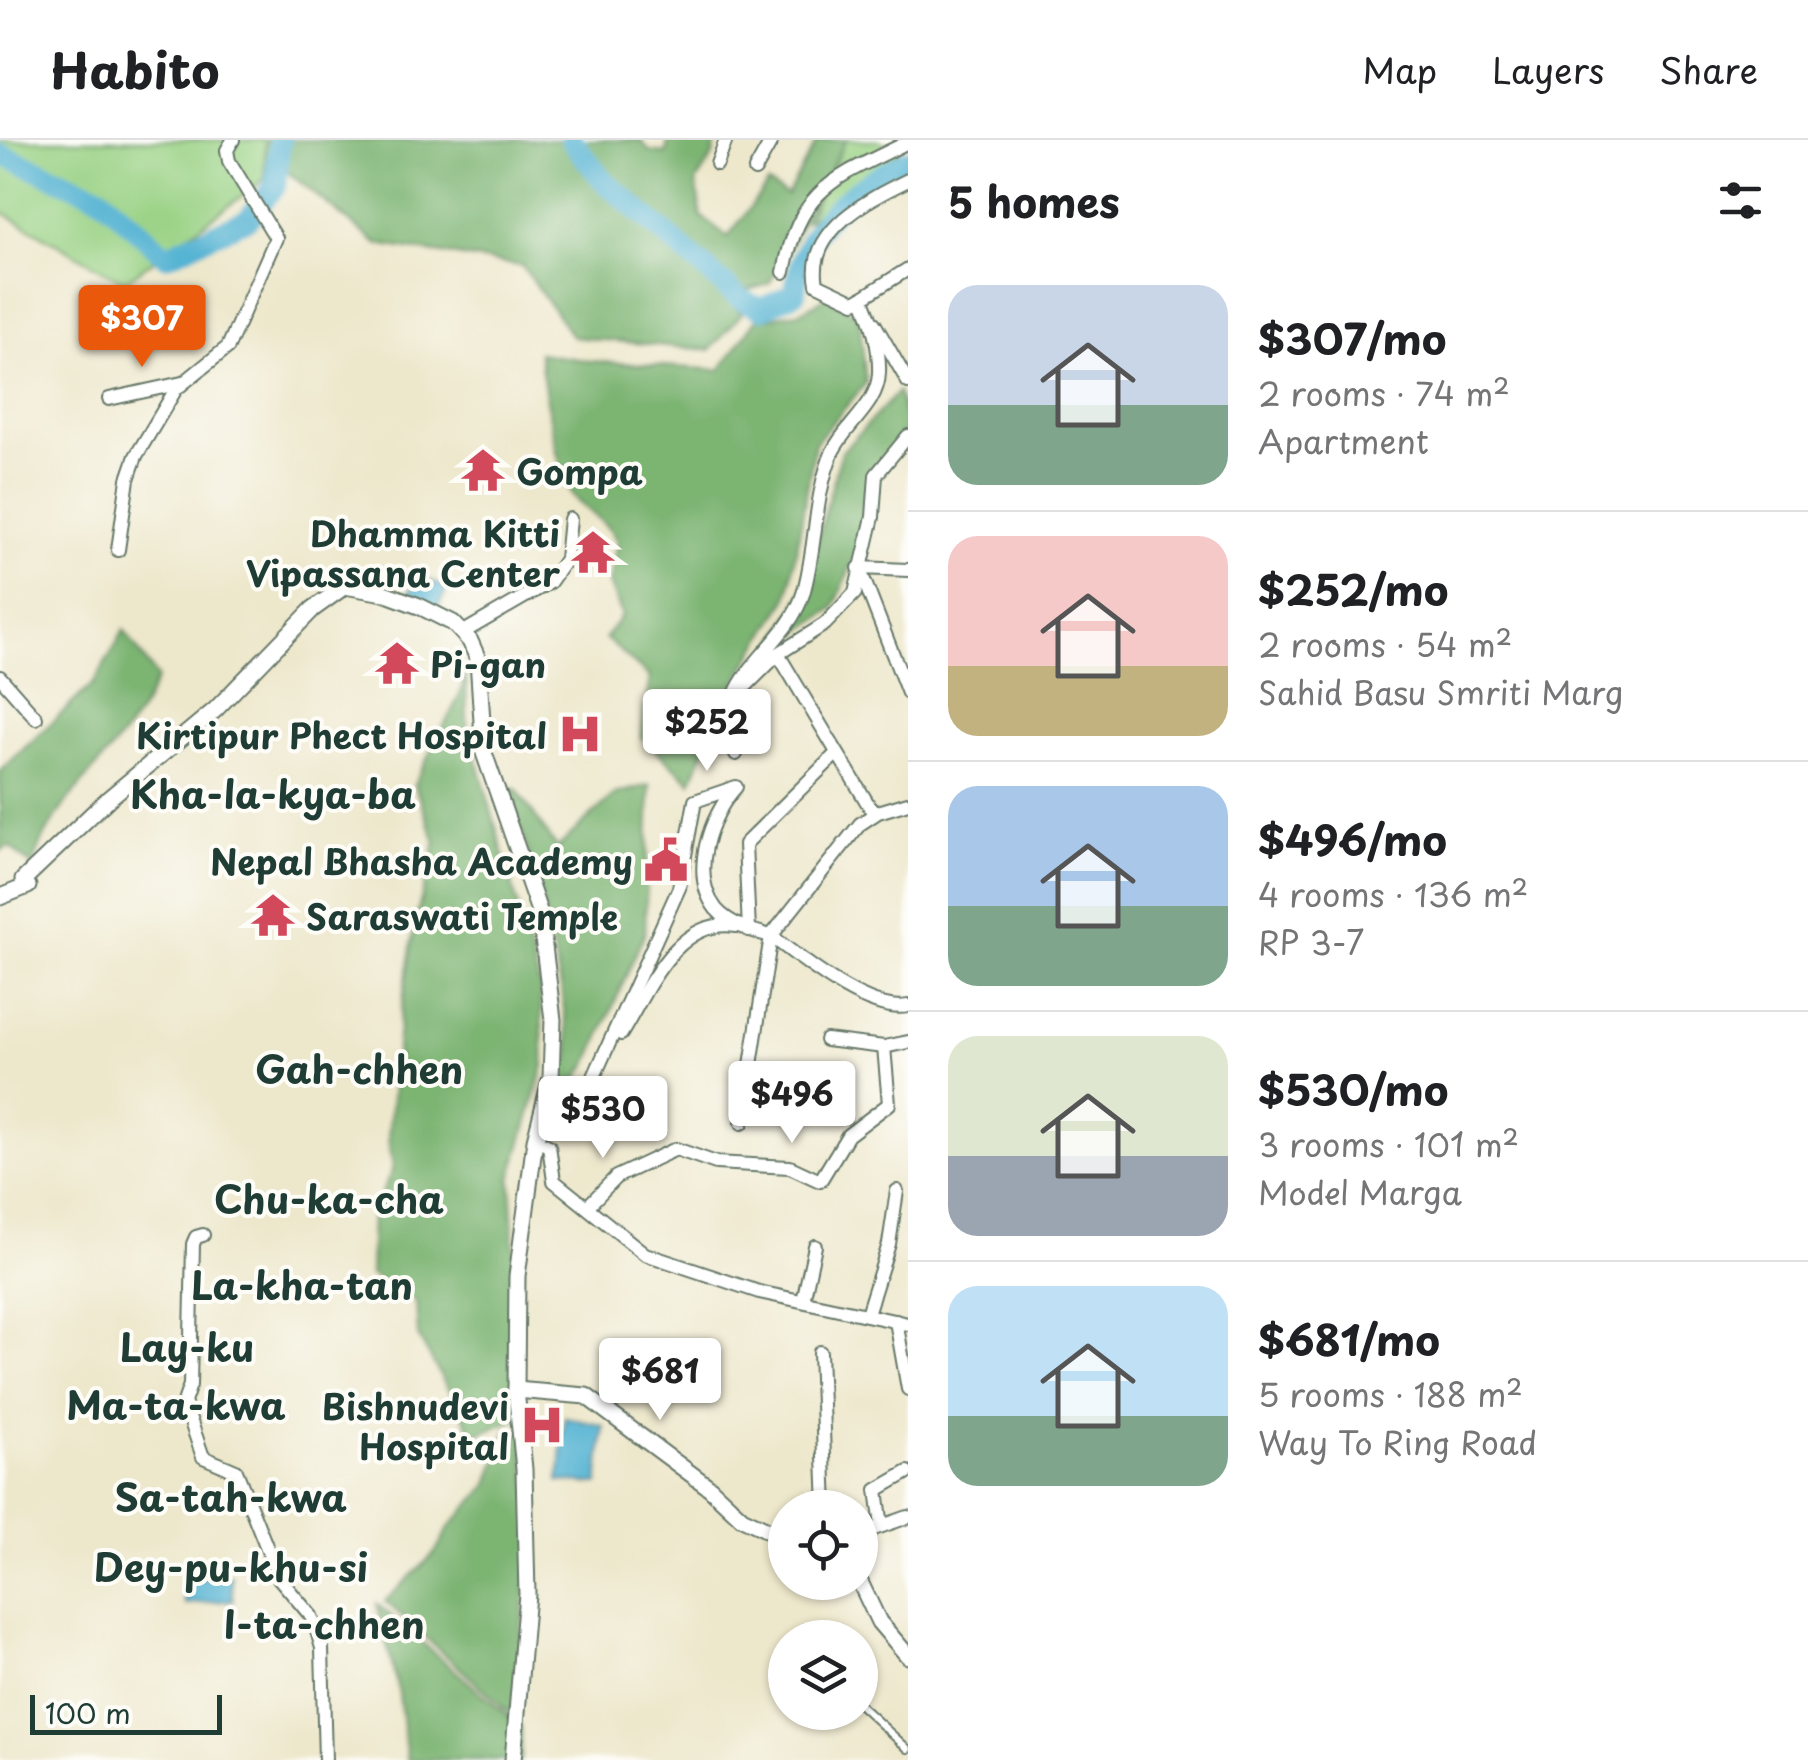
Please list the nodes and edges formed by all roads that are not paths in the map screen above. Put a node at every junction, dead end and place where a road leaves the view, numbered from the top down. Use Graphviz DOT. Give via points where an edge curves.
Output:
graph roads {
  1 [pos="233,140"];
  2 [pos="726,140"];
  3 [pos="772,140"];
  4 [pos="908,142"];
  5 [pos="717,164"];
  6 [pos="756,170"];
  7 [pos="908,180"];
  8 [pos="908,269"];
  9 [pos="784,272"];
  10 [pos="862,298"];
  11 [pos="870,317"];
  12 [pos="184,382"];
  13 [pos="908,382"];
  14 [pos="109,398"];
  15 [pos="908,436"];
  16 [pos="570,519"];
  17 [pos="118,550"];
  18 [pos="860,568"];
  19 [pos="908,570"];
  20 [pos="462,633"];
  21 [pos="778,654"];
  22 [pos="0,677"];
  23 [pos="908,693"];
  24 [pos="739,695"];
  25 [pos="36,718"];
  26 [pos="736,754"];
  27 [pos="836,754"];
  28 [pos="908,803"];
  29 [pos="874,814"];
  30 [pos="0,897"];
  31 [pos="744,928"];
  32 [pos="772,936"];
  33 [pos="908,1006"];
  34 [pos="826,1040"];
  35 [pos="908,1042"];
  36 [pos="884,1046"];
  37 [pos="593,1079"];
  38 [pos="742,1122"];
  39 [pos="535,1140"];
  40 [pos="897,1191"];
  41 [pos="587,1207"];
  42 [pos="203,1235"];
  43 [pos="815,1246"];
  44 [pos="803,1301"];
  45 [pos="867,1314"];
  46 [pos="902,1323"];
  47 [pos="820,1352"];
  48 [pos="516,1390"];
  49 [pos="908,1390"];
  50 [pos="908,1472"];
  51 [pos="825,1490"];
  52 [pos="908,1517"];
  53 [pos="882,1526"];
  54 [pos="878,1527"];
  55 [pos="768,1530"];
  56 [pos="869,1600"];
  57 [pos="908,1656"];
  58 [pos="878,1722"];
  59 [pos="908,1749"];
  60 [pos="325,1760"];
  61 [pos="513,1760"];
  1 -- 12 [label="street" via="229,161 276,238 228,347"];
  2 -- 5 [label="street"];
  3 -- 6 [label="street"];
  4 -- 9 [label="street" via="819,190 804,206"];
  7 -- 10 [label="street" via="850,211 817,263 817,284 856,302"];
  8 -- 10 [label="street"];
  10 -- 11 [label="street"];
  11 -- 13 [label="street"];
  11 -- 24 [label="street" via="880,374 872,398 834,451 813,525 803,596 748,670"];
  12 -- 14 [label="street"];
  12 -- 17 [label="street" via="136,456"];
  15 -- 18 [label="street" via="876,475"];
  16 -- 20 [label="street" via="566,560 550,582"];
  18 -- 19 [label="street"];
  18 -- 21 [label="street" via="845,607"];
  18 -- 23 [label="street"];
  20 -- 30 [label="street" via="419,606 345,586 23,880 28,886"];
  20 -- 39 [label="street" via="478,659 484,753 540,914 553,1020 550,1078"];
  21 -- 24 [label="street"];
  21 -- 27 [label="street"];
  22 -- 25 [label="street"];
  24 -- 26 [label="street" via="726,729"];
  27 -- 29 [label="street"];
  27 -- 31 [label="street" via="745,844"];
  28 -- 29 [label="street"];
  29 -- 32 [label="street"];
  31 -- 32 [label="street"];
  31 -- 37 [label="street" via="728,925 682,942"];
  31 -- 37 [label="street" via="715,908 704,868 711,822 736,787 695,800 679,888"];
  32 -- 33 [label="street" via="850,990 885,1006"];
  32 -- 38 [label="street"];
  34 -- 36 [label="street"];
  35 -- 36 [label="street"];
  36 -- 41 [label="street" via="889,1104 848,1135 820,1181 790,1167 716,1162 676,1149 616,1177"];
  37 -- 39 [label="street" via="552,1113"];
  39 -- 41 [label="street" via="548,1146 554,1180"];
  39 -- 48 [label="street" via="517,1276"];
  40 -- 45 [label="street"];
  41 -- 44 [label="street" via="645,1254"];
  42 -- 60 [label="street" via="193,1244 190,1385 184,1402 203,1457 236,1471 279,1578 312,1616 322,1648"];
  43 -- 44 [label="street"];
  44 -- 45 [label="street"];
  45 -- 46 [label="street"];
  46 -- 49 [label="street"];
  47 -- 51 [label="street"];
  48 -- 55 [label="street" via="586,1396 742,1518"];
  48 -- 61 [label="street" via="527,1594"];
  50 -- 53 [label="street" via="876,1492"];
  52 -- 53 [label="street"];
  53 -- 54 [label="street"];
  56 -- 57 [label="street"];
  58 -- 59 [label="lane"];
}
